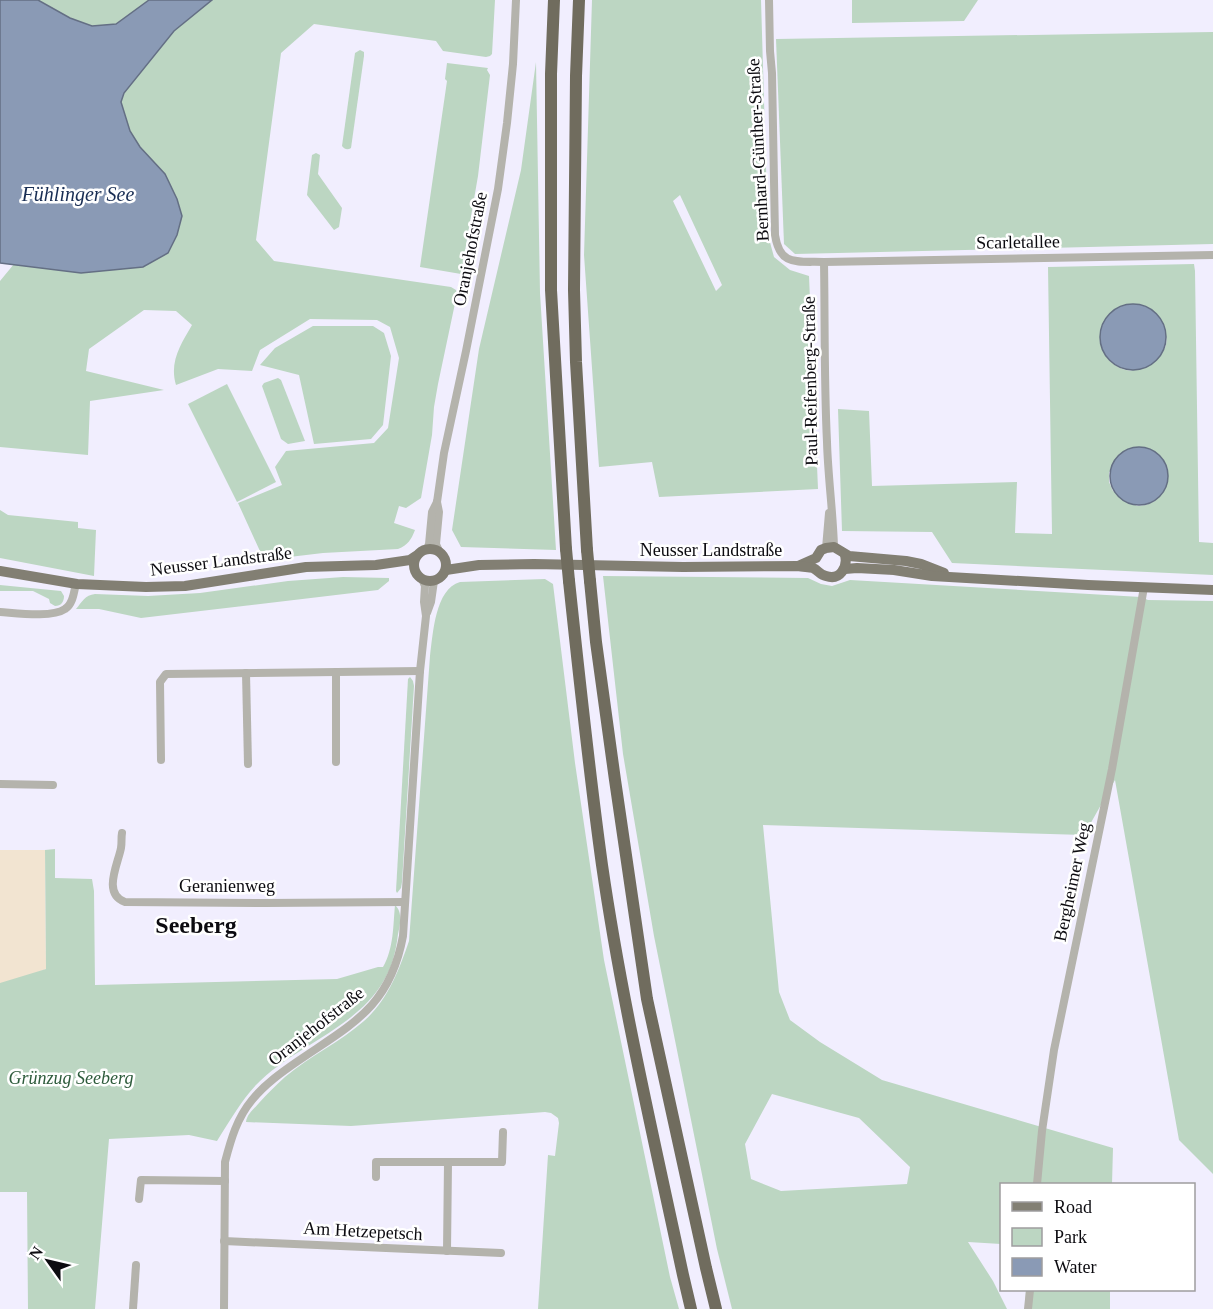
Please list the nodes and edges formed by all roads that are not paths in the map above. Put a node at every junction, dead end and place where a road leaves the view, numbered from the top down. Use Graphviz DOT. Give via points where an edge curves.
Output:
graph roads {
  1 [pos="516,0"];
  2 [pos="554,0"];
  3 [pos="579,0"];
  4 [pos="769,0"];
  5 [pos="1213,255"];
  6 [pos="824,262"];
  7 [pos="437,502"];
  8 [pos="830,547"];
  9 [pos="427,549"];
  10 [pos="442,554"];
  11 [pos="845,555"];
  12 [pos="416,556"];
  13 [pos="816,564"];
  14 [pos="376,565"];
  15 [pos="479,565"];
  16 [pos="844,569"];
  17 [pos="446,570"];
  18 [pos="0,571"];
  19 [pos="419,576"];
  20 [pos="956,577"];
  21 [pos="434,581"];
  22 [pos="76,583"];
  23 [pos="1144,588"];
  24 [pos="1213,590"];
  25 [pos="0,612"];
  26 [pos="426,616"];
  27 [pos="420,671"];
  28 [pos="336,672"];
  29 [pos="246,673"];
  30 [pos="161,760"];
  31 [pos="336,762"];
  32 [pos="248,764"];
  33 [pos="0,784"];
  34 [pos="53,785"];
  35 [pos="122,833"];
  36 [pos="405,902"];
  37 [pos="503,1132"];
  38 [pos="448,1162"];
  39 [pos="375,1177"];
  40 [pos="225,1181"];
  41 [pos="1037,1183"];
  42 [pos="139,1199"];
  43 [pos="224,1241"];
  44 [pos="447,1251"];
  45 [pos="501,1253"];
  46 [pos="136,1265"];
  47 [pos="1029,1291"];
  48 [pos="134,1309"];
  49 [pos="224,1309"];
  50 [pos="691,1309"];
  51 [pos="716,1309"];
  52 [pos="1028,1309"];
  1 -- 7 [label="street, Oranjehofstraße" via="513,64 498,189"];
  2 -- 50 [label="highway, bridge" via="551,290 569,581 607,890 629,1019"];
  3 -- 51 [label="highway, bridge" via="576,362 596,642 647,999"];
  4 -- 6 [label="street, Bernhard-Günther-Straße" via="775,235 780,253 788,259"];
  5 -- 6 [label="street, Scarletallee"];
  6 -- 8 [label="street, Paul-Reifenberg-Straße" via="826,440 833,516"];
  7 -- 9 [label="street, Oranjehofstraße"];
  7 -- 10 [label="street, Oranjehofstraße" via="436,544"];
  8 -- 11 [label="main road, Neusser Landstraße"];
  8 -- 13 [label="main road" via="821,550"];
  9 -- 10 [label="main road"];
  9 -- 12 [label="main road"];
  10 -- 15 [label="main road, Neusser Landstraße"];
  10 -- 17 [label="main road"];
  11 -- 16 [label="main road"];
  11 -- 20 [label="main road, Neusser Landstraße" via="921,564"];
  12 -- 14 [label="main road, Neusser Landstraße"];
  12 -- 19 [label="main road" via="414,564"];
  13 -- 15 [label="main road, Neusser Landstraße"];
  13 -- 16 [label="main road, Neusser Landstraße" via="823,575 832,577"];
  14 -- 19 [label="main road, Neusser Landstraße" via="410,569"];
  14 -- 22 [label="main road, Neusser Landstraße" via="306,567 185,586"];
  15 -- 17 [label="main road, Neusser Landstraße"];
  16 -- 20 [label="main road, Neusser Landstraße"];
  17 -- 21 [label="main road"];
  18 -- 22 [label="main road, Neusser Landstraße"];
  19 -- 21 [label="main road"];
  19 -- 26 [label="street, Oranjehofstraße" via="425,586"];
  20 -- 23 [label="main road, Neusser Landstraße"];
  21 -- 26 [label="street, Oranjehofstraße"];
  22 -- 25 [label="street" via="66,609 54,613"];
  23 -- 24 [label="main road, Neusser Landstraße"];
  23 -- 41 [label="street, Bergheimer Weg" via="1112,768 1054,1050"];
  26 -- 27 [label="street, Oranjehofstraße"];
  27 -- 28 [label="street"];
  27 -- 36 [label="street, Oranjehofstraße"];
  28 -- 29 [label="street"];
  28 -- 31 [label="street"];
  29 -- 30 [label="street" via="163,676 159,693"];
  29 -- 32 [label="street"];
  33 -- 34 [label="street"];
  35 -- 36 [label="street, Geranienweg" via="113,888 117,898 125,902"];
  36 -- 40 [label="street, Oranjehofstraße" via="400,952 379,998 362,1016 280,1073 253,1099 229,1143"];
  37 -- 38 [label="street" via="502,1162"];
  38 -- 39 [label="street" via="376,1162"];
  38 -- 44 [label="street"];
  40 -- 42 [label="street" via="141,1180"];
  40 -- 43 [label="street, Oranjehofstraße"];
  43 -- 44 [label="street, Am Hetzepetsch"];
  43 -- 49 [label="street, Oranjehofstraße"];
  44 -- 45 [label="street, Am Hetzepetsch"];
  46 -- 48 [label="street"];
  47 -- 52 [label="street"];
}
